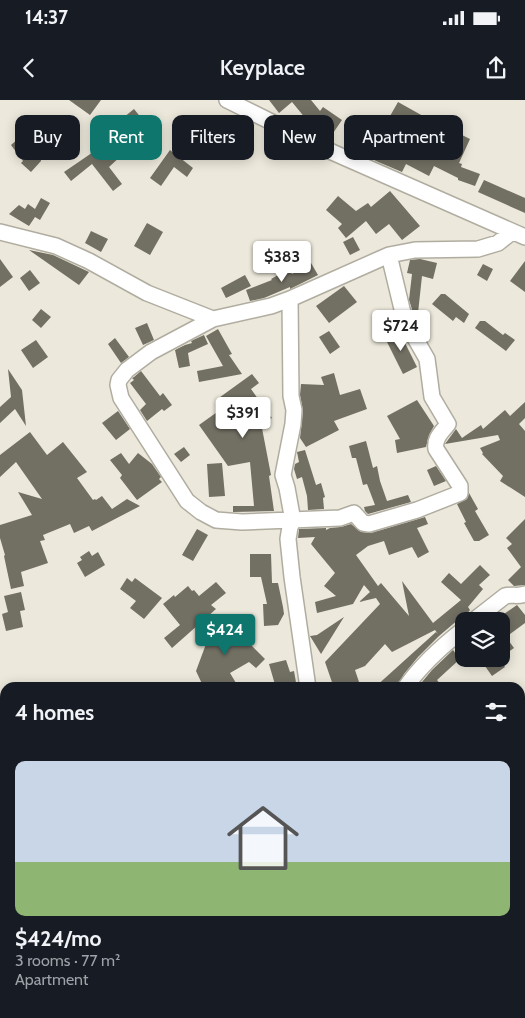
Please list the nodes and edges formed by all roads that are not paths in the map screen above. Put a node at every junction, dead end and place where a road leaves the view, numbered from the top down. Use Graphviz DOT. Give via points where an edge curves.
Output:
graph roads {
  1 [pos="226,100"];
  2 [pos="0,232"];
  3 [pos="518,234"];
  4 [pos="389,255"];
  5 [pos="290,299"];
  6 [pos="213,319"];
  7 [pos="293,521"];
  8 [pos="525,594"];
  9 [pos="485,612"];
  10 [pos="455,636"];
  11 [pos="307,682"];
  12 [pos="410,682"];
  1 -- 3 [label="street" via="332,152"];
  2 -- 6 [label="street" via="56,246 147,293"];
  3 -- 4 [label="street" via="478,249 415,250"];
  4 -- 5 [label="street"];
  4 -- 7 [label="street" via="407,324 427,358 432,397 448,424 438,437 436,449 460,486 460,493 369,524 363,523 354,513 340,518"];
  5 -- 6 [label="street"];
  5 -- 7 [label="street" via="294,410 283,475"];
  6 -- 7 [label="street" via="151,352 127,370 119,380 121,398 187,501 201,512 216,520"];
  7 -- 11 [label="street" via="288,539"];
  8 -- 9 [label="street" via="505,596"];
  10 -- 12 [label="street"];
}
